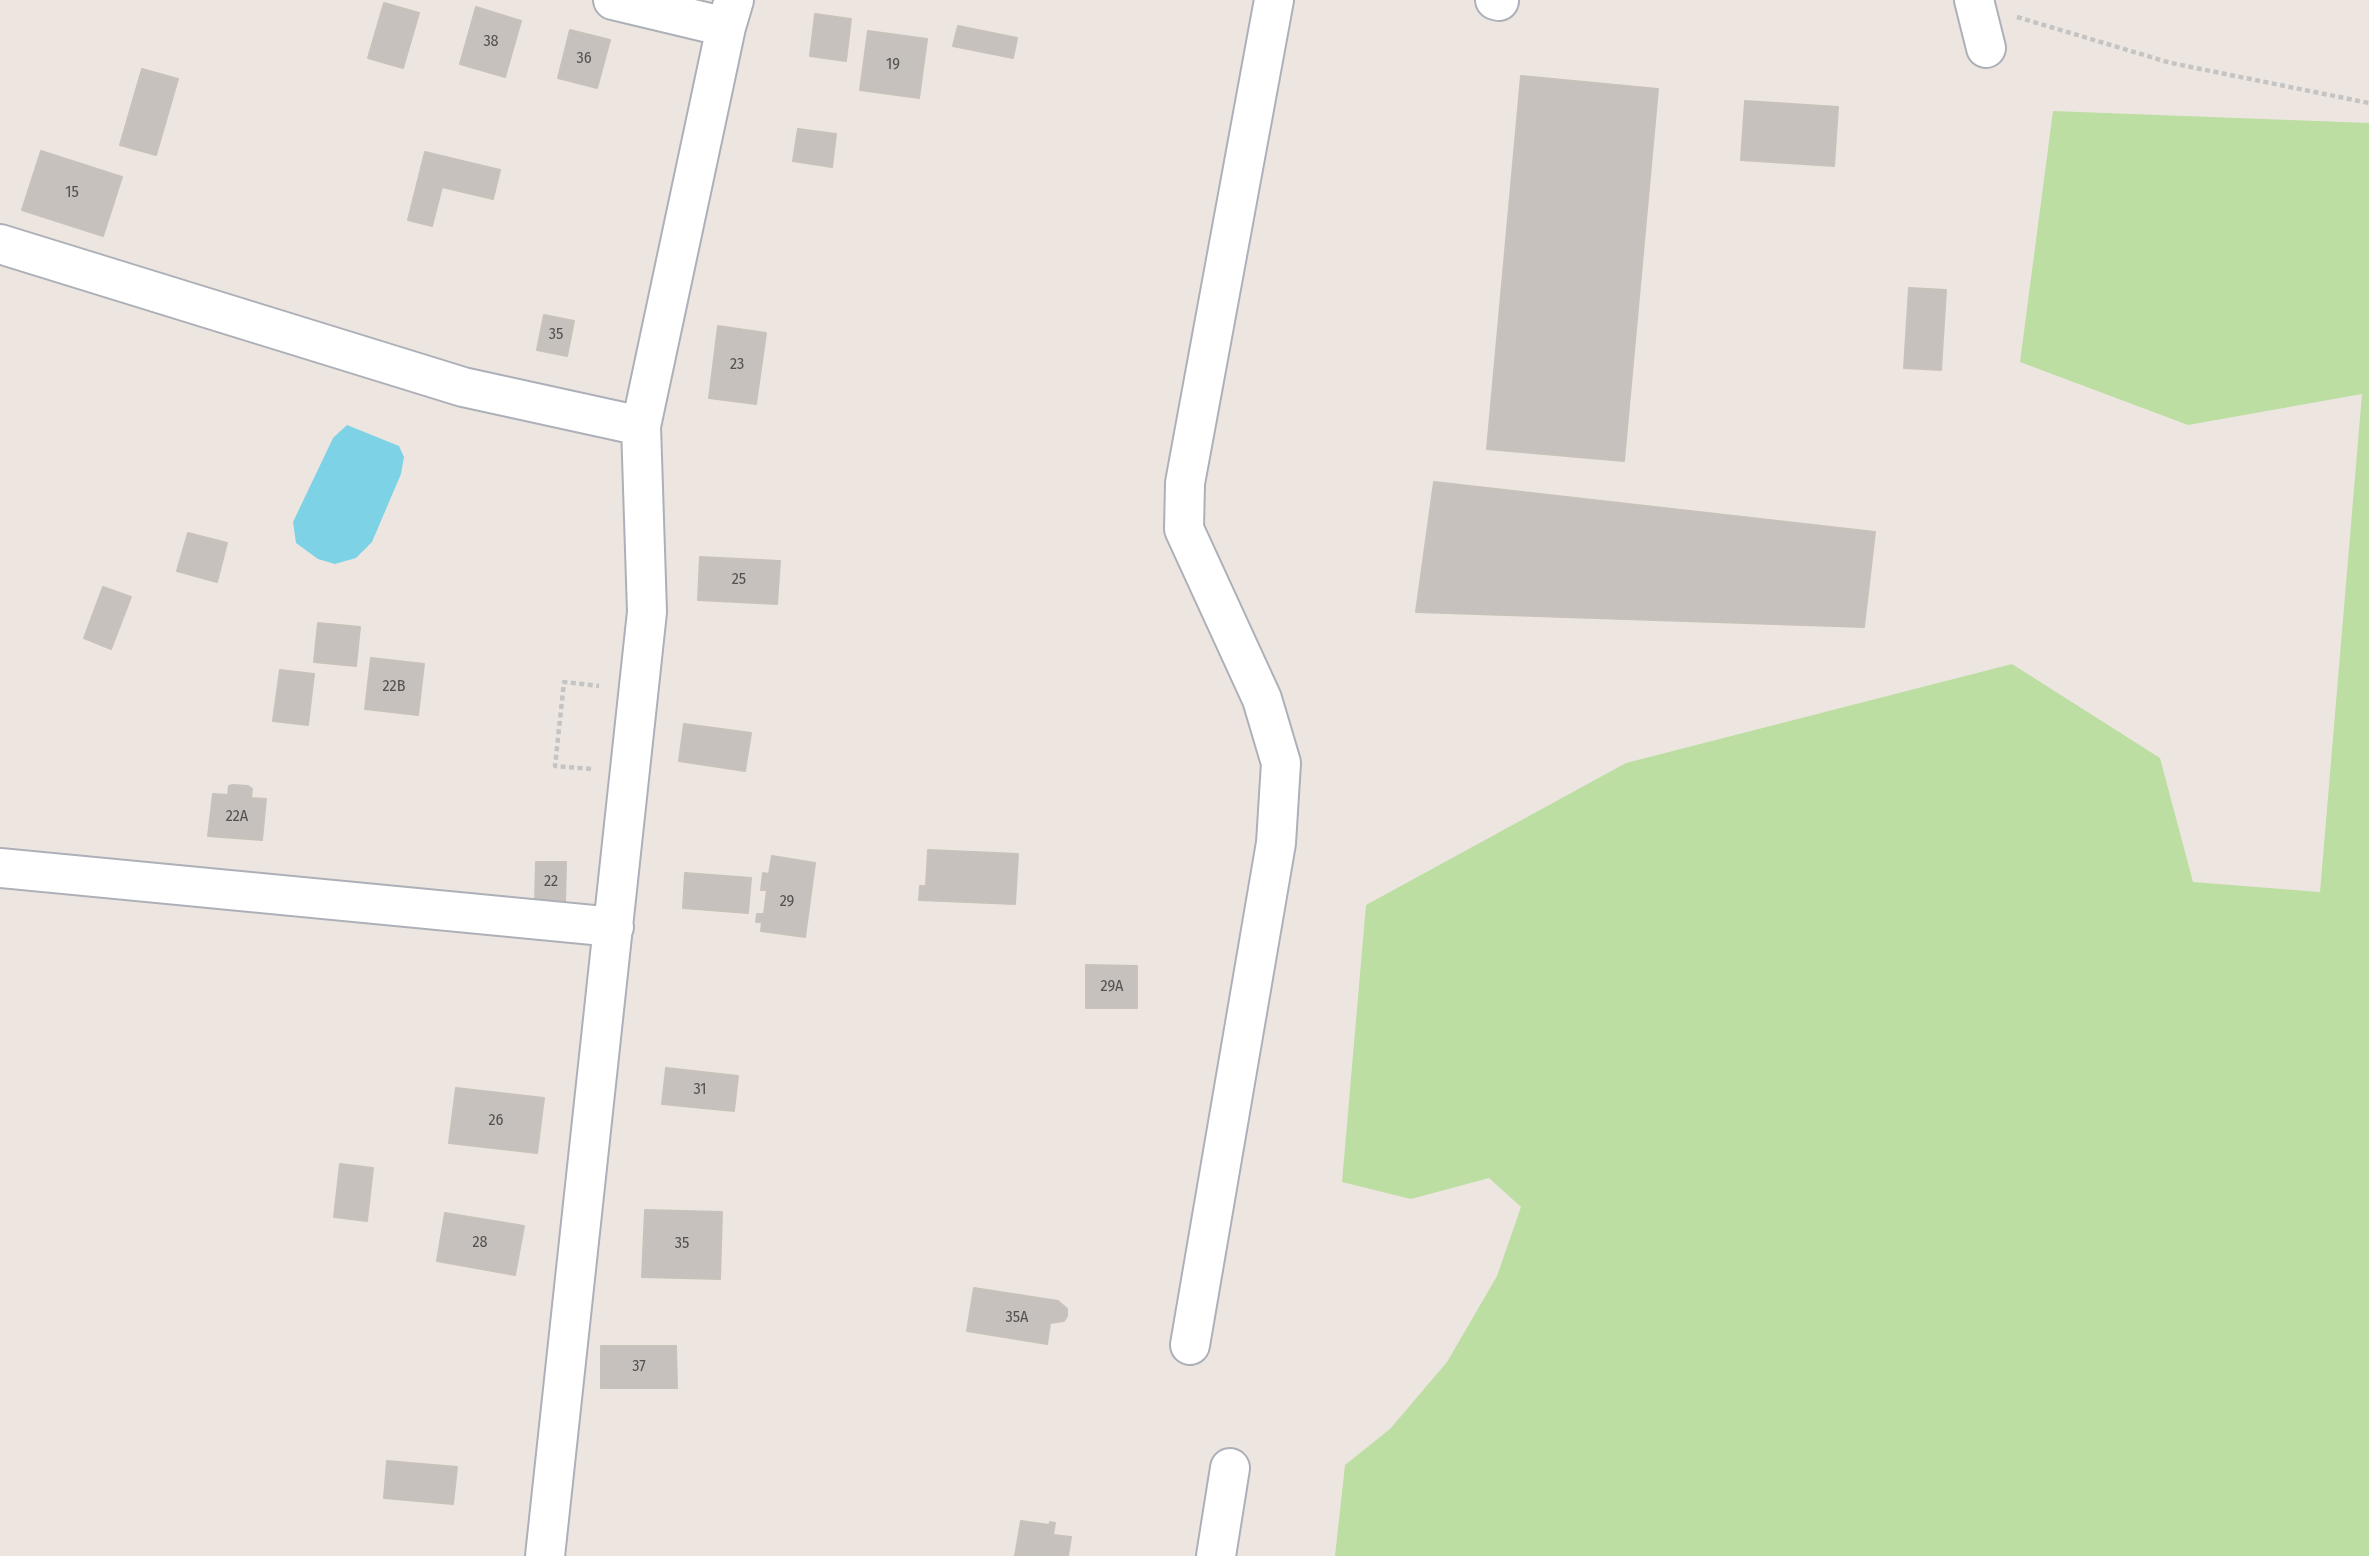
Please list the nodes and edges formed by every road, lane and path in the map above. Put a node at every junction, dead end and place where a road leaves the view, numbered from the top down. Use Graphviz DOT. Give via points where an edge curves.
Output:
graph roads {
  1 [pos="613,0"];
  2 [pos="1275,0"];
  3 [pos="1975,3"];
  4 [pos="730,13"];
  5 [pos="1986,48"];
  6 [pos="2369,103"];
  7 [pos="0,244"];
  8 [pos="640,426"];
  9 [pos="638,690"];
  10 [pos="630,774"];
  11 [pos="0,868"];
  12 [pos="614,927"];
  13 [pos="1190,1345"];
  14 [pos="1230,1468"];
  15 [pos="545,1556"];
  16 [pos="1216,1556"];
  1 -- 4 [label="street"];
  2 -- 13 [label="street" via="1185,483 1184,529 1262,699 1281,763 1276,843"];
  3 -- 5 [label="street"];
  3 -- 6 [label="path" via="2171,63"];
  4 -- 8 [label="street"];
  7 -- 8 [label="street" via="463,387"];
  8 -- 9 [label="street" via="646,612"];
  9 -- 10 [label="street"];
  9 -- 10 [label="path" via="564,682 555,766"];
  10 -- 12 [label="street"];
  11 -- 12 [label="street"];
  12 -- 15 [label="street"];
  14 -- 16 [label="street"];
}
